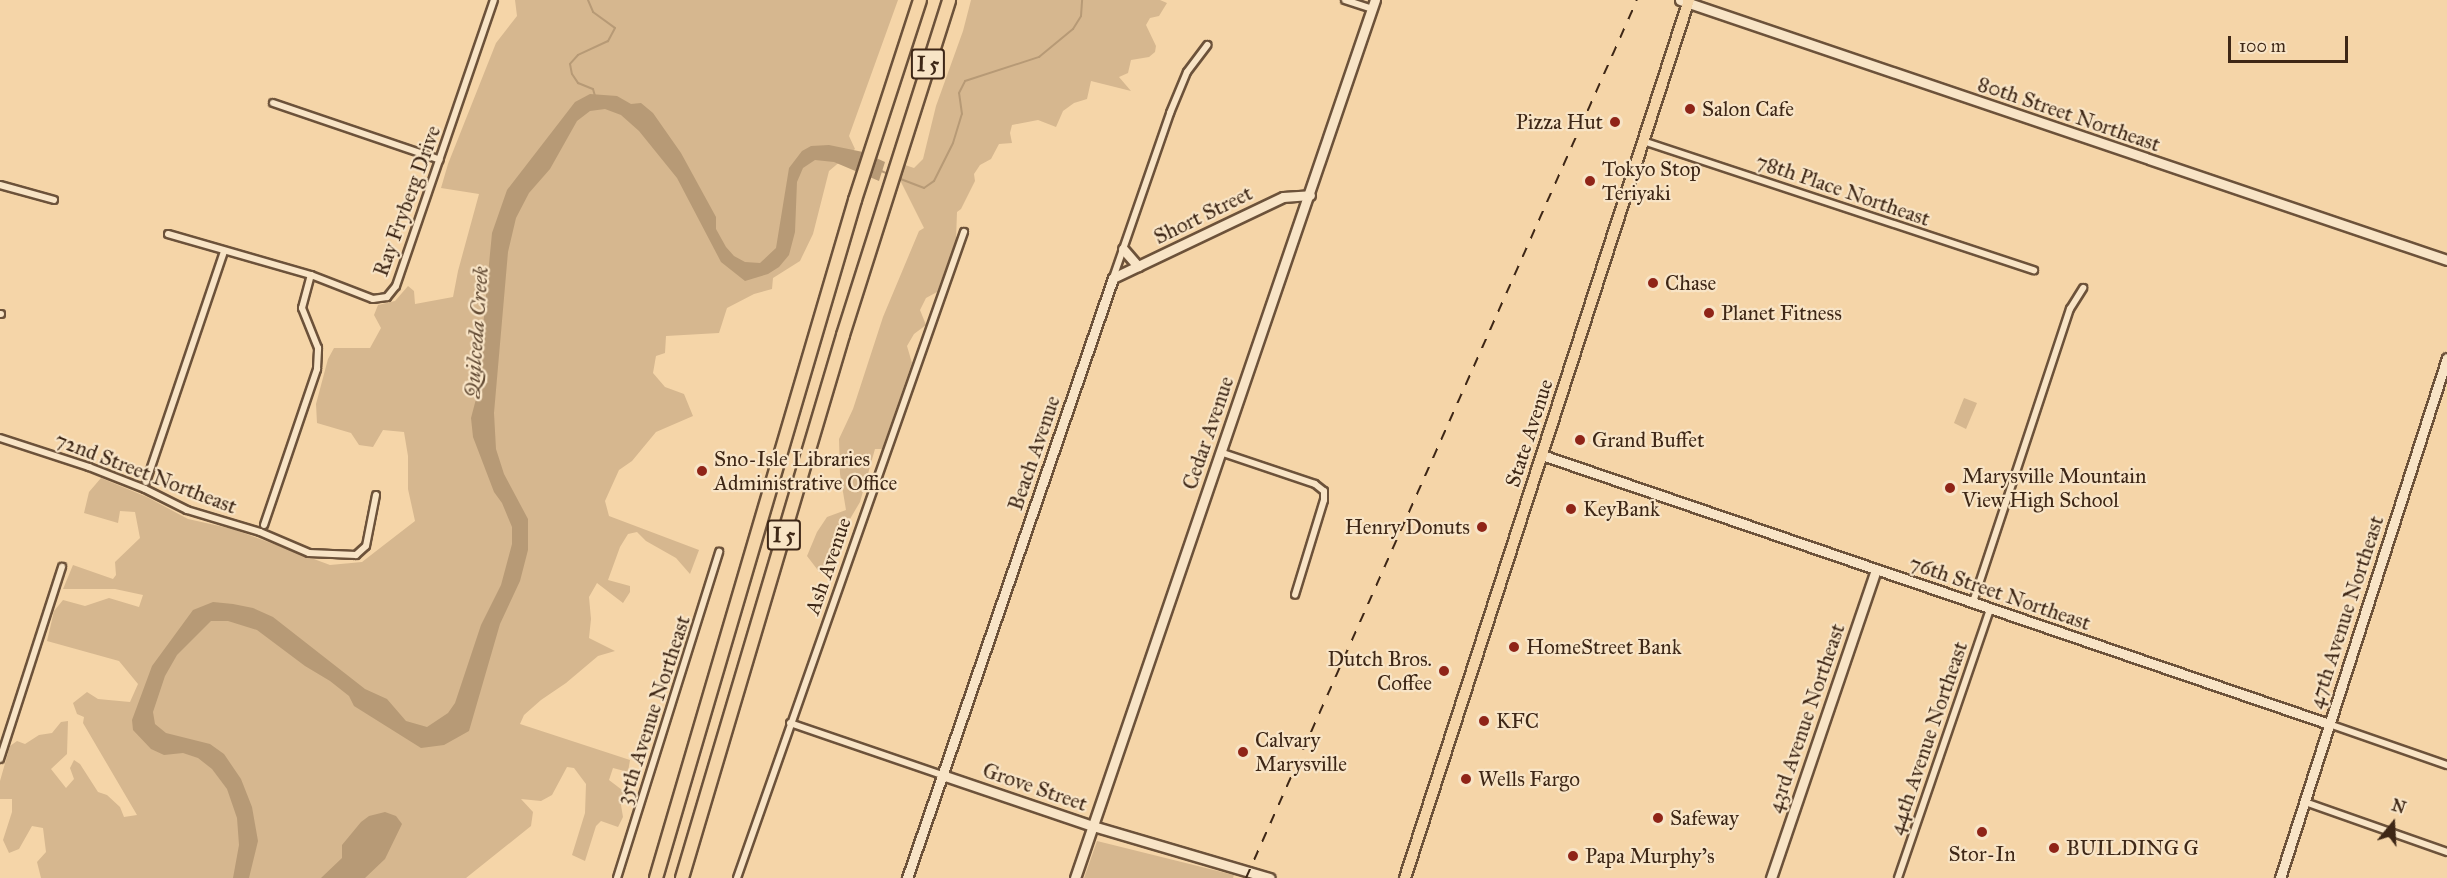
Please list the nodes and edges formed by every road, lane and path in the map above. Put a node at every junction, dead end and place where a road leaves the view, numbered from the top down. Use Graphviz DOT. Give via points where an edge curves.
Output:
graph roads {
  1 [pos="494,0"];
  2 [pos="920,0"];
  3 [pos="949,0"];
  4 [pos="1345,0"];
  5 [pos="1685,1"];
  6 [pos="1373,5"];
  7 [pos="1207,45"];
  8 [pos="273,103"];
  9 [pos="1643,141"];
  10 [pos="440,160"];
  11 [pos="0,185"];
  12 [pos="1310,195"];
  13 [pos="54,200"];
  14 [pos="964,232"];
  15 [pos="168,234"];
  16 [pos="1123,249"];
  17 [pos="224,251"];
  18 [pos="2447,260"];
  19 [pos="1138,267"];
  20 [pos="2034,270"];
  21 [pos="311,276"];
  22 [pos="1113,278"];
  23 [pos="2083,288"];
  24 [pos="2447,358"];
  25 [pos="0,438"];
  26 [pos="1220,452"];
  27 [pos="1542,455"];
  28 [pos="146,482"];
  29 [pos="376,495"];
  30 [pos="264,525"];
  31 [pos="719,552"];
  32 [pos="62,567"];
  33 [pos="1876,569"];
  34 [pos="1295,594"];
  35 [pos="1973,602"];
  36 [pos="1990,609"];
  37 [pos="790,723"];
  38 [pos="2329,724"];
  39 [pos="0,759"];
  40 [pos="2447,765"];
  41 [pos="942,775"];
  42 [pos="2305,802"];
  43 [pos="1093,826"];
  44 [pos="2447,852"];
  45 [pos="617,878"];
  46 [pos="656,878"];
  47 [pos="682,878"];
  48 [pos="737,878"];
  49 [pos="907,878"];
  50 [pos="1075,878"];
  51 [pos="1270,878"];
  52 [pos="1405,878"];
  53 [pos="1771,878"];
  54 [pos="1898,878"];
  55 [pos="2280,878"];
  1 -- 10 [label="street, Ray Fryberg Drive"];
  2 -- 46 [label="highway, I 5" via="855,200"];
  3 -- 47 [label="highway, I 5" via="887,192"];
  4 -- 6 [label="street"];
  5 -- 9 [label="main road, State Avenue"];
  5 -- 18 [label="street, 80th Street Northeast"];
  6 -- 12 [label="street, Cedar Avenue"];
  7 -- 16 [label="street, Beach Avenue" via="1187,72"];
  8 -- 10 [label="street"];
  9 -- 20 [label="street, 78th Place Northeast"];
  9 -- 27 [label="main road, State Avenue"];
  10 -- 21 [label="street, Ray Fryberg Drive" via="396,286 387,297 373,299"];
  11 -- 13 [label="street"];
  12 -- 19 [label="street, Short Street" via="1283,197"];
  12 -- 26 [label="street, Cedar Avenue"];
  14 -- 37 [label="street, Ash Avenue"];
  15 -- 17 [label="street, Ray Fryberg Drive"];
  16 -- 19 [label="street"];
  16 -- 22 [label="street, Beach Avenue"];
  17 -- 21 [label="street, Ray Fryberg Drive"];
  17 -- 28 [label="street"];
  19 -- 22 [label="street, Short Street"];
  21 -- 30 [label="street" via="302,308 318,348 318,369"];
  22 -- 41 [label="street, Beach Avenue"];
  23 -- 35 [label="street" via="2070,309"];
  24 -- 38 [label="street, 47th Avenue Northeast"];
  25 -- 29 [label="street, 72nd Street Northeast" via="89,467 187,510 260,532 309,553 356,555 366,546"];
  26 -- 34 [label="street" via="1323,490 1324,500"];
  26 -- 43 [label="street, Cedar Avenue"];
  27 -- 33 [label="street, 76th Street Northeast"];
  27 -- 52 [label="main road, State Avenue"];
  31 -- 45 [label="street, 35th Avenue Northeast"];
  32 -- 39 [label="street"];
  33 -- 35 [label="street, 76th Street Northeast"];
  33 -- 53 [label="street, 43rd Avenue Northeast"];
  35 -- 36 [label="street, 76th Street Northeast"];
  36 -- 38 [label="street, 76th Street Northeast"];
  36 -- 54 [label="street, 44th Avenue Northeast"];
  37 -- 41 [label="street, Grove Street"];
  37 -- 48 [label="street, Ash Avenue"];
  38 -- 40 [label="street, 76th Street Northeast"];
  38 -- 42 [label="street, 47th Avenue Northeast"];
  41 -- 43 [label="street, Grove Street"];
  41 -- 49 [label="street, Beach Avenue"];
  42 -- 44 [label="street"];
  42 -- 55 [label="street, 47th Avenue Northeast"];
  43 -- 50 [label="street, Cedar Avenue"];
  43 -- 51 [label="street, Grove Street"];
}
